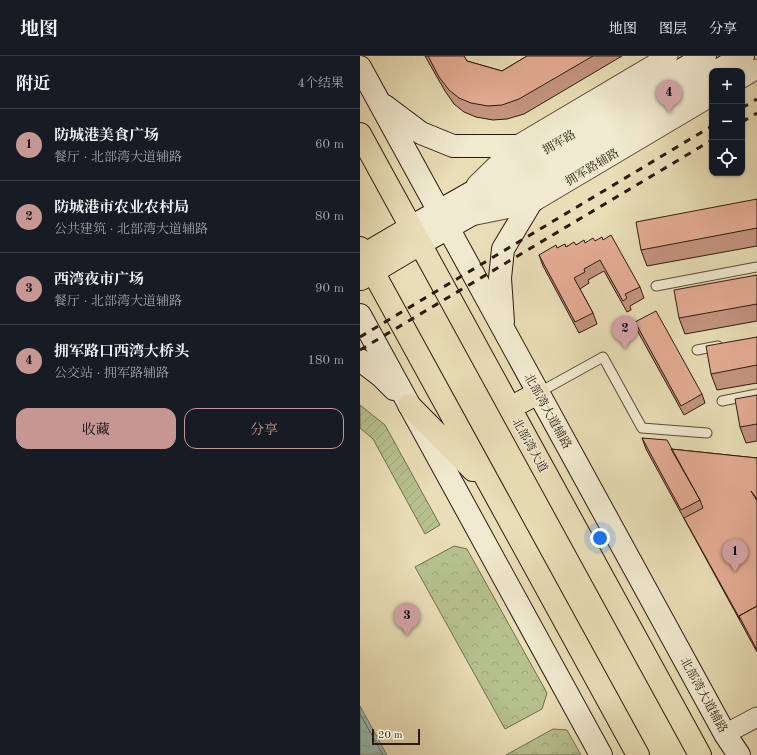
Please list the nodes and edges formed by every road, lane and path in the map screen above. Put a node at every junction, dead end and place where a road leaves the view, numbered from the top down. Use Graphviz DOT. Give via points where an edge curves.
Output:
graph roads {
  1 [pos="705,56"];
  2 [pos="743,56"];
  3 [pos="668,63"];
  4 [pos="360,67"];
  5 [pos="722,68"];
  6 [pos="757,70"];
  7 [pos="709,76"];
  8 [pos="745,76"];
  9 [pos="709,98"];
  10 [pos="379,102"];
  11 [pos="360,134"];
  12 [pos="516,146"];
  13 [pos="567,149"];
  14 [pos="464,196"];
  15 [pos="530,204"];
  16 [pos="450,219"];
  17 [pos="416,236"];
  18 [pos="363,262"];
  19 [pos="757,267"];
  20 [pos="656,286"];
  21 [pos="360,315"];
  22 [pos="503,329"];
  23 [pos="727,345"];
  24 [pos="697,350"];
  25 [pos="360,360"];
  26 [pos="538,393"];
  27 [pos="757,394"];
  28 [pos="722,401"];
  29 [pos="409,405"];
  30 [pos="510,408"];
  31 [pos="707,434"];
  32 [pos="492,490"];
  33 [pos="757,717"];
  34 [pos="725,734"];
  35 [pos="601,755"];
  36 [pos="638,755"];
  37 [pos="700,755"];
  38 [pos="739,755"];
  1 -- 3 [label="main road, 拥军路"];
  2 -- 5 [label="main road"];
  3 -- 12 [label="street"];
  3 -- 13 [label="main road, 拥军路"];
  4 -- 10 [label="main road, 北部湾大道辅路"];
  6 -- 8 [label="street"];
  7 -- 13 [label="main road, 拥军路"];
  9 -- 15 [label="street, 拥军路辅路"];
  10 -- 12 [label="main road" via="420,133 453,146"];
  10 -- 16 [label="main road, 北部湾大道辅路"];
  11 -- 17 [label="highway, 北部湾大道"];
  12 -- 13 [label="main road"];
  12 -- 14 [label="street"];
  13 -- 14 [label="main road, 拥军路"];
  13 -- 15 [label="main road"];
  13 -- 16 [label="main road, 拥军路"];
  14 -- 16 [label="main road, 拥军路"];
  15 -- 16 [label="street, 拥军路辅路"];
  15 -- 22 [label="main road" via="503,249 500,278"];
  16 -- 17 [label="main road, 拥军路"];
  16 -- 22 [label="main road, 北部湾大道辅路"];
  17 -- 18 [label="highway"];
  17 -- 30 [label="highway, 北部湾大道"];
  18 -- 32 [label="highway"];
  19 -- 20 [label="lane"];
  21 -- 29 [label="main road"];
  22 -- 26 [label="main road, 北部湾大道辅路"];
  23 -- 24 [label="lane"];
  25 -- 29 [label="main road" via="381,376"];
  26 -- 30 [label="highway"];
  26 -- 31 [label="lane" via="603,357 642,428"];
  26 -- 34 [label="main road, 北部湾大道辅路"];
  27 -- 28 [label="lane"];
  29 -- 32 [label="highway"];
  29 -- 35 [label="main road"];
  30 -- 37 [label="highway, 北部湾大道"];
  32 -- 36 [label="highway"];
  33 -- 34 [label="street"];
  34 -- 38 [label="main road, 北部湾大道辅路"];
}
